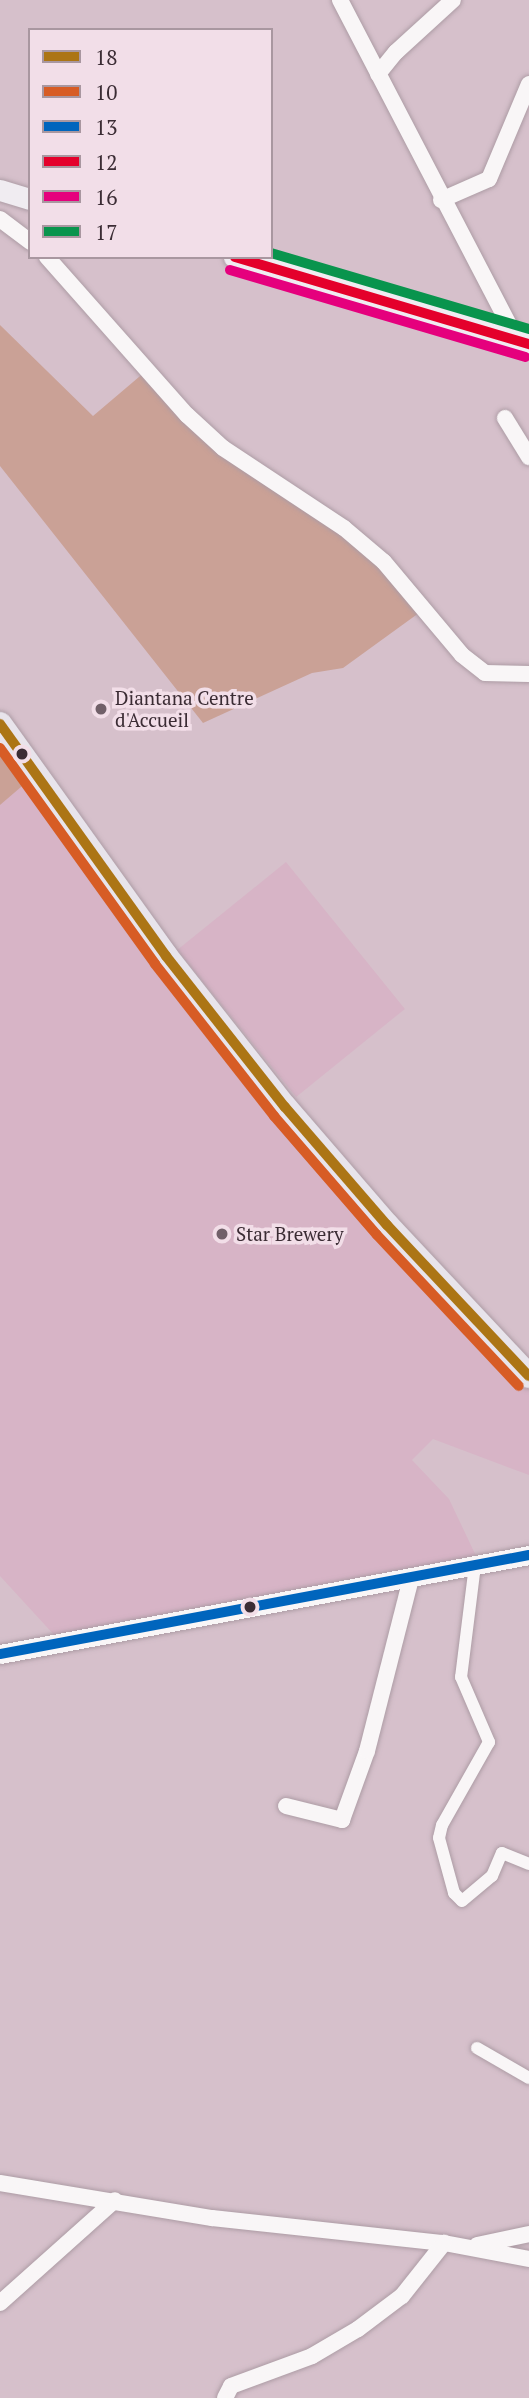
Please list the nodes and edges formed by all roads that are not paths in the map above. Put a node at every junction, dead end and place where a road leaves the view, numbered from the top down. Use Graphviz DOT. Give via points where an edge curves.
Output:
graph roads {
  1 [pos="340,0"];
  2 [pos="453,0"];
  3 [pos="378,75"];
  4 [pos="529,84"];
  5 [pos="0,190"];
  6 [pos="28,198"];
  7 [pos="441,200"];
  8 [pos="0,219"];
  9 [pos="28,240"];
  10 [pos="49,259"];
  11 [pos="241,259"];
  12 [pos="523,342"];
  13 [pos="505,418"];
  14 [pos="529,457"];
  15 [pos="529,674"];
  16 [pos="0,724"];
  17 [pos="529,1376"];
  18 [pos="529,1555"];
  19 [pos="475,1564"];
  20 [pos="411,1579"];
  21 [pos="0,1654"];
  22 [pos="286,1806"];
  23 [pos="529,1864"];
  24 [pos="477,2048"];
  25 [pos="529,2078"];
  26 [pos="0,2183"];
  27 [pos="115,2200"];
  28 [pos="529,2234"];
  29 [pos="444,2243"];
  30 [pos="468,2247"];
  31 [pos="529,2259"];
  32 [pos="0,2303"];
  33 [pos="225,2398"];
  1 -- 3 [label="street"];
  2 -- 3 [label="street" via="396,52"];
  3 -- 7 [label="street"];
  4 -- 7 [label="street" via="489,178"];
  5 -- 6 [label="main road"];
  7 -- 12 [label="street"];
  8 -- 9 [label="street"];
  10 -- 15 [label="street" via="187,415 223,448 344,528 384,562 461,655 485,673"];
  11 -- 12 [label="main road"];
  13 -- 14 [label="street"];
  16 -- 17 [label="main road" via="166,956 285,1107 387,1225"];
  18 -- 19 [label="street"];
  19 -- 20 [label="street"];
  19 -- 23 [label="street" via="461,1678 489,1742 439,1838 454,1893 462,1901 492,1877 502,1853"];
  20 -- 21 [label="street"];
  20 -- 22 [label="street" via="367,1751 342,1820"];
  24 -- 25 [label="street"];
  26 -- 27 [label="street"];
  27 -- 29 [label="street" via="212,2218"];
  27 -- 32 [label="street"];
  28 -- 30 [label="street"];
  29 -- 30 [label="street"];
  29 -- 33 [label="street" via="402,2296 358,2329 312,2357 231,2386"];
  30 -- 31 [label="street"];
}
